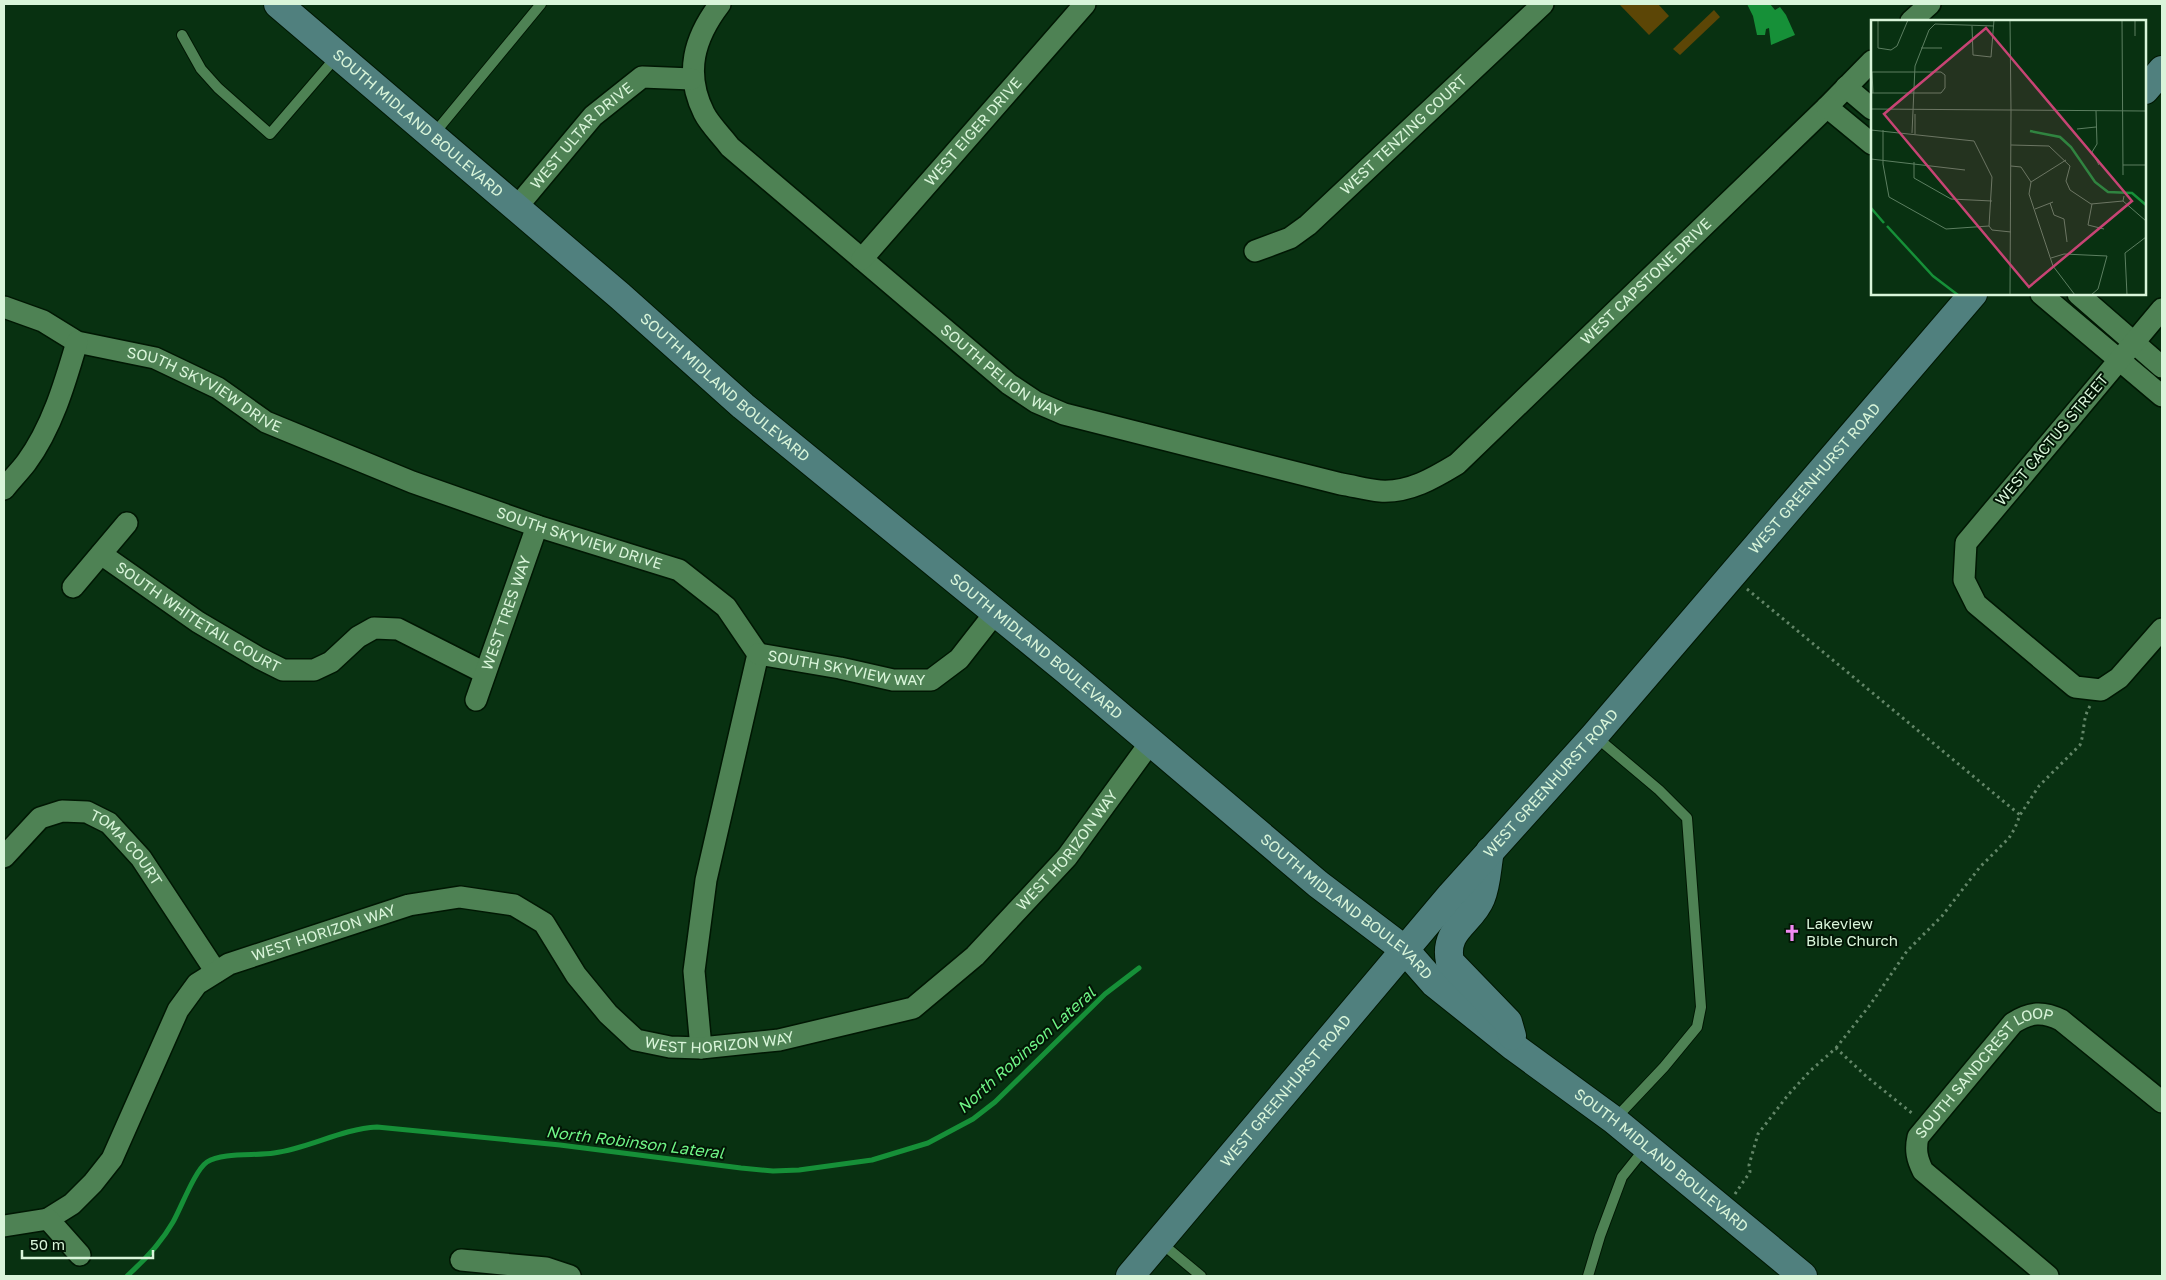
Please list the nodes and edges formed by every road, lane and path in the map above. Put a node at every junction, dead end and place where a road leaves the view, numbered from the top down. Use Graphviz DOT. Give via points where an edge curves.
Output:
graph roads {
  1 [pos="278,4"];
  2 [pos="541,4"];
  3 [pos="720,4"];
  4 [pos="1085,4"];
  5 [pos="1543,4"];
  6 [pos="1930,4"];
  7 [pos="1912,20"];
  8 [pos="182,35"];
  9 [pos="338,56"];
  10 [pos="1871,62"];
  11 [pos="2162,70"];
  12 [pos="692,79"];
  13 [pos="1846,87"];
  14 [pos="2146,89"];
  15 [pos="1827,107"];
  16 [pos="1871,108"];
  17 [pos="432,136"];
  18 [pos="1871,143"];
  19 [pos="516,208"];
  20 [pos="1255,251"];
  21 [pos="862,259"];
  22 [pos="1971,295"];
  23 [pos="2041,295"];
  24 [pos="2079,295"];
  25 [pos="4,307"];
  26 [pos="2162,309"];
  27 [pos="77,342"];
  28 [pos="2133,342"];
  29 [pos="2118,360"];
  30 [pos="2162,367"];
  31 [pos="2162,396"];
  32 [pos="1410,488"];
  33 [pos="4,489"];
  34 [pos="128,523"];
  35 [pos="537,526"];
  36 [pos="101,554"];
  37 [pos="1731,576"];
  38 [pos="73,587"];
  39 [pos="995,612"];
  40 [pos="2162,629"];
  41 [pos="758,654"];
  42 [pos="486,673"];
  43 [pos="2100,690"];
  44 [pos="476,700"];
  45 [pos="1594,736"];
  46 [pos="1150,743"];
  47 [pos="2020,815"];
  48 [pos="1490,851"];
  49 [pos="4,857"];
  50 [pos="1405,950"];
  51 [pos="216,972"];
  52 [pos="1514,1047"];
  53 [pos="701,1048"];
  54 [pos="1836,1048"];
  55 [pos="2162,1102"];
  56 [pos="1614,1120"];
  57 [pos="1926,1125"];
  58 [pos="1646,1146"];
  59 [pos="1722,1210"];
  60 [pos="48,1218"];
  61 [pos="4,1226"];
  62 [pos="1159,1242"];
  63 [pos="80,1255"];
  64 [pos="461,1260"];
  65 [pos="570,1276"];
  66 [pos="1130,1276"];
  67 [pos="1201,1276"];
  68 [pos="1588,1276"];
  69 [pos="1804,1276"];
  70 [pos="2048,1276"];
  1 -- 9 [label="main road, SOUTH MIDLAND BOULEVARD"];
  2 -- 17 [label="lane"];
  3 -- 12 [label="street" via="696,42"];
  4 -- 21 [label="street, WEST EIGER DRIVE"];
  5 -- 20 [label="street, WEST TENZING COURT" via="1308,225 1290,238"];
  6 -- 7 [label="street"];
  8 -- 9 [label="lane" via="201,69 270,134"];
  9 -- 17 [label="main road, SOUTH MIDLAND BOULEVARD"];
  10 -- 13 [label="street, WEST CAPSTONE DRIVE"];
  11 -- 14 [label="main road"];
  12 -- 19 [label="street, WEST ULTAR DRIVE" via="642,76 593,116"];
  12 -- 21 [label="street, SOUTH PELION WAY" via="704,113 730,147"];
  13 -- 15 [label="street, WEST CAPSTONE DRIVE"];
  13 -- 16 [label="street"];
  15 -- 18 [label="street"];
  15 -- 32 [label="street, WEST CAPSTONE DRIVE" via="1457,464"];
  17 -- 19 [label="main road, SOUTH MIDLAND BOULEVARD"];
  19 -- 39 [label="main road, SOUTH MIDLAND BOULEVARD" via="743,406"];
  21 -- 32 [label="street, SOUTH PELION WAY" via="1009,384 1036,402 1064,414 1341,484 1381,491"];
  22 -- 37 [label="main road, WEST GREENHURST ROAD"];
  23 -- 29 [label="street"];
  24 -- 28 [label="street"];
  25 -- 27 [label="street, SOUTH SKYVIEW DRIVE" via="43,321"];
  26 -- 28 [label="street, WEST CACTUS STREET"];
  27 -- 33 [label="street" via="45,431 27,462"];
  27 -- 35 [label="street, SOUTH SKYVIEW DRIVE" via="155,358 218,388 266,422 412,482"];
  28 -- 29 [label="street, WEST CACTUS STREET"];
  28 -- 30 [label="street"];
  29 -- 31 [label="street"];
  29 -- 43 [label="street, WEST CACTUS STREET" via="1966,543 1964,580 1976,604 2075,687"];
  34 -- 36 [label="street, SOUTH WHITETAIL COURT"];
  35 -- 41 [label="street, SOUTH SKYVIEW DRIVE" via="679,570 726,607"];
  35 -- 42 [label="street, WEST TRES WAY"];
  36 -- 38 [label="street, SOUTH WHITETAIL COURT"];
  36 -- 42 [label="street, SOUTH WHITETAIL COURT" via="198,622 283,670 314,670 331,662 358,637 374,628 398,629"];
  37 -- 45 [label="main road, WEST GREENHURST ROAD"];
  37 -- 47 [label="path"];
  39 -- 41 [label="street, SOUTH SKYVIEW WAY" via="959,659 931,680 893,680"];
  39 -- 46 [label="main road, SOUTH MIDLAND BOULEVARD"];
  40 -- 43 [label="street" via="2119,678"];
  41 -- 53 [label="street" via="706,880 694,971"];
  42 -- 44 [label="street, WEST TRES WAY"];
  43 -- 47 [label="path" via="2085,714 2080,745 2039,786"];
  45 -- 48 [label="main road, WEST GREENHURST ROAD"];
  45 -- 56 [label="lane" via="1660,790 1687,818 1701,1007 1697,1027"];
  46 -- 50 [label="main road, SOUTH MIDLAND BOULEVARD" via="1318,884"];
  46 -- 53 [label="street, WEST HORIZON WAY" via="1067,857 975,956 913,1008 778,1040"];
  47 -- 54 [label="path" via="2009,838 1980,867 1942,916 1907,951"];
  48 -- 50 [label="main road, WEST GREENHURST ROAD"];
  48 -- 52 [label="main road" via="1481,899 1453,936 1447,950 1450,962 1508,1022"];
  49 -- 51 [label="street, TOMA COURT" via="40,818 62,811 87,812 109,823 141,858"];
  50 -- 52 [label="main road, SOUTH MIDLAND BOULEVARD" via="1434,983"];
  50 -- 62 [label="main road, WEST GREENHURST ROAD"];
  51 -- 53 [label="street, WEST HORIZON WAY" via="229,964 408,905 460,897 514,905 544,923 576,975 608,1014 636,1040 670,1047"];
  51 -- 60 [label="street, WEST HORIZON WAY" via="197,984 178,1010 112,1160 72,1204"];
  52 -- 56 [label="main road, SOUTH MIDLAND BOULEVARD"];
  54 -- 57 [label="path" via="1866,1077"];
  54 -- 59 [label="path" via="1799,1083 1758,1134 1750,1172"];
  55 -- 57 [label="street, SOUTH SANDCREST LOOP" via="2061,1020 2040,1013 2013,1023"];
  56 -- 58 [label="main road, SOUTH MIDLAND BOULEVARD"];
  57 -- 70 [label="street, SOUTH SANDCREST LOOP" via="1918,1137 1916,1148 1923,1171"];
  58 -- 59 [label="main road, SOUTH MIDLAND BOULEVARD"];
  58 -- 68 [label="lane" via="1622,1177"];
  59 -- 69 [label="main road, SOUTH MIDLAND BOULEVARD"];
  60 -- 61 [label="street, WEST HORIZON WAY"];
  60 -- 63 [label="street"];
  62 -- 66 [label="main road, WEST GREENHURST ROAD"];
  62 -- 67 [label="lane"];
  64 -- 65 [label="street" via="546,1268"];
}
